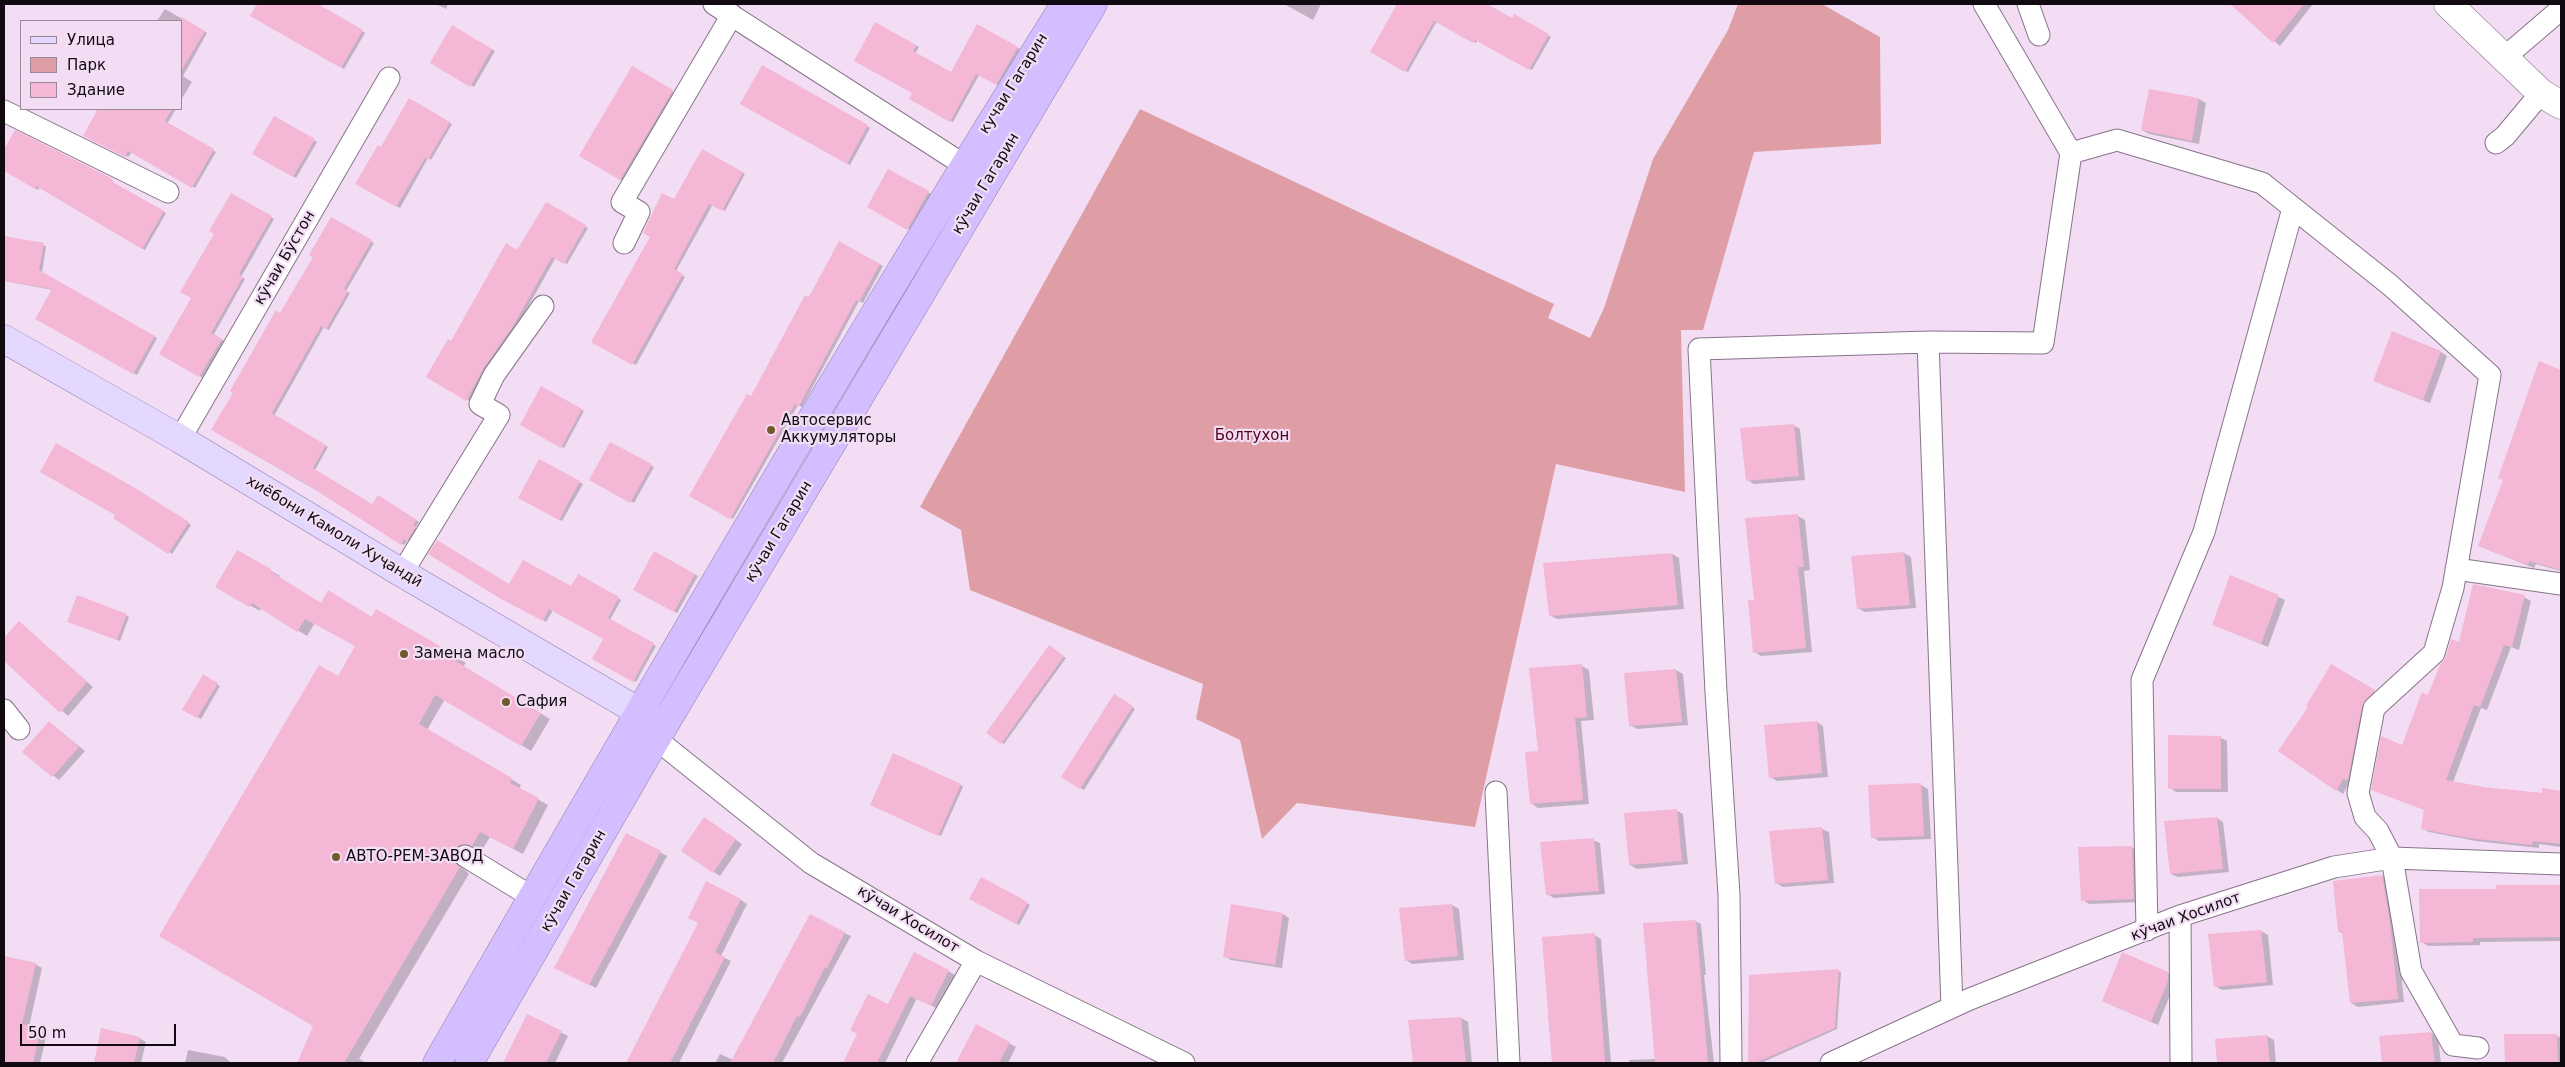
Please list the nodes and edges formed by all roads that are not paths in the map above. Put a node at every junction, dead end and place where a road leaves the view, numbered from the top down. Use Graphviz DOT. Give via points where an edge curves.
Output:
graph roads {
  1 [pos="714,4"];
  2 [pos="1064,4"];
  3 [pos="1093,4"];
  4 [pos="1984,4"];
  5 [pos="2028,4"];
  6 [pos="2448,4"];
  7 [pos="2561,9"];
  8 [pos="732,15"];
  9 [pos="2039,35"];
  10 [pos="2505,57"];
  11 [pos="389,78"];
  12 [pos="2551,99"];
  13 [pos="4,111"];
  14 [pos="2496,142"];
  15 [pos="2071,153"];
  16 [pos="964,165"];
  17 [pos="168,192"];
  18 [pos="2293,208"];
  19 [pos="624,243"];
  20 [pos="543,306"];
  21 [pos="4,339"];
  22 [pos="1928,342"];
  23 [pos="4,356"];
  24 [pos="180,439"];
  25 [pos="2456,569"];
  26 [pos="402,573"];
  27 [pos="2561,584"];
  28 [pos="4,710"];
  29 [pos="635,718"];
  30 [pos="19,729"];
  31 [pos="660,732"];
  32 [pos="1496,792"];
  33 [pos="465,856"];
  34 [pos="2392,858"];
  35 [pos="2561,864"];
  36 [pos="532,897"];
  37 [pos="2180,916"];
  38 [pos="2147,930"];
  39 [pos="976,961"];
  40 [pos="1952,1007"];
  41 [pos="2478,1048"];
  42 [pos="437,1063"];
  43 [pos="469,1063"];
  44 [pos="917,1063"];
  45 [pos="1184,1063"];
  46 [pos="1509,1063"];
  47 [pos="1731,1063"];
  48 [pos="1834,1063"];
  49 [pos="2181,1063"];
  1 -- 8 [label="street"];
  2 -- 16 [label="highway, кучаи Гагарин"];
  3 -- 31 [label="highway, кӯчаи Гагарин"];
  4 -- 15 [label="street"];
  5 -- 9 [label="street"];
  6 -- 10 [label="street"];
  7 -- 10 [label="street"];
  8 -- 16 [label="street"];
  8 -- 19 [label="street" via="622,202 639,212"];
  10 -- 12 [label="street"];
  11 -- 24 [label="street, кӯчаи Бӯстон"];
  12 -- 14 [label="street"];
  13 -- 17 [label="street"];
  15 -- 18 [label="street" via="2117,140 2262,183"];
  15 -- 22 [label="street" via="2043,343"];
  16 -- 29 [label="highway, кӯчаи Гагарин"];
  18 -- 25 [label="street" via="2390,286 2490,375"];
  18 -- 38 [label="street" via="2204,532 2142,680"];
  20 -- 26 [label="street" via="494,375 480,404 498,415"];
  21 -- 24 [label="main road, хиёбони Камоли Хуҷандӣ"];
  22 -- 40 [label="street"];
  22 -- 47 [label="street" via="1699,350 1730,895"];
  23 -- 29 [label="main road, хиёбони Камоли Хуҷандӣ"];
  24 -- 26 [label="main road, хиёбони Камоли Хуҷандӣ"];
  25 -- 27 [label="street"];
  25 -- 34 [label="street" via="2434,653 2374,708 2358,793 2365,817 2378,831"];
  26 -- 29 [label="main road, хиёбони Камоли Хуҷандӣ"];
  28 -- 30 [label="street"];
  29 -- 31 [label="main road, хиёбони Камоли Хуҷандӣ"];
  29 -- 36 [label="highway, кӯчаи Гагарин"];
  31 -- 39 [label="street, кӯчаи Хосилот" via="811,863"];
  31 -- 43 [label="highway, кӯчаи Гагарин"];
  32 -- 46 [label="street"];
  33 -- 36 [label="street"];
  34 -- 35 [label="street, кӯчаи Хосилот"];
  34 -- 37 [label="street, кӯчаи Хосилот" via="2334,867"];
  34 -- 41 [label="street" via="2411,971 2452,1045"];
  36 -- 42 [label="highway, кӯчаи Гагарин"];
  37 -- 38 [label="street, кӯчаи Хосилот"];
  37 -- 49 [label="street"];
  38 -- 40 [label="street, кӯчаи Хосилот"];
  39 -- 44 [label="street"];
  39 -- 45 [label="street, кӯчаи Хосилот"];
  40 -- 48 [label="street, кӯчаи Хосилот"];
}
